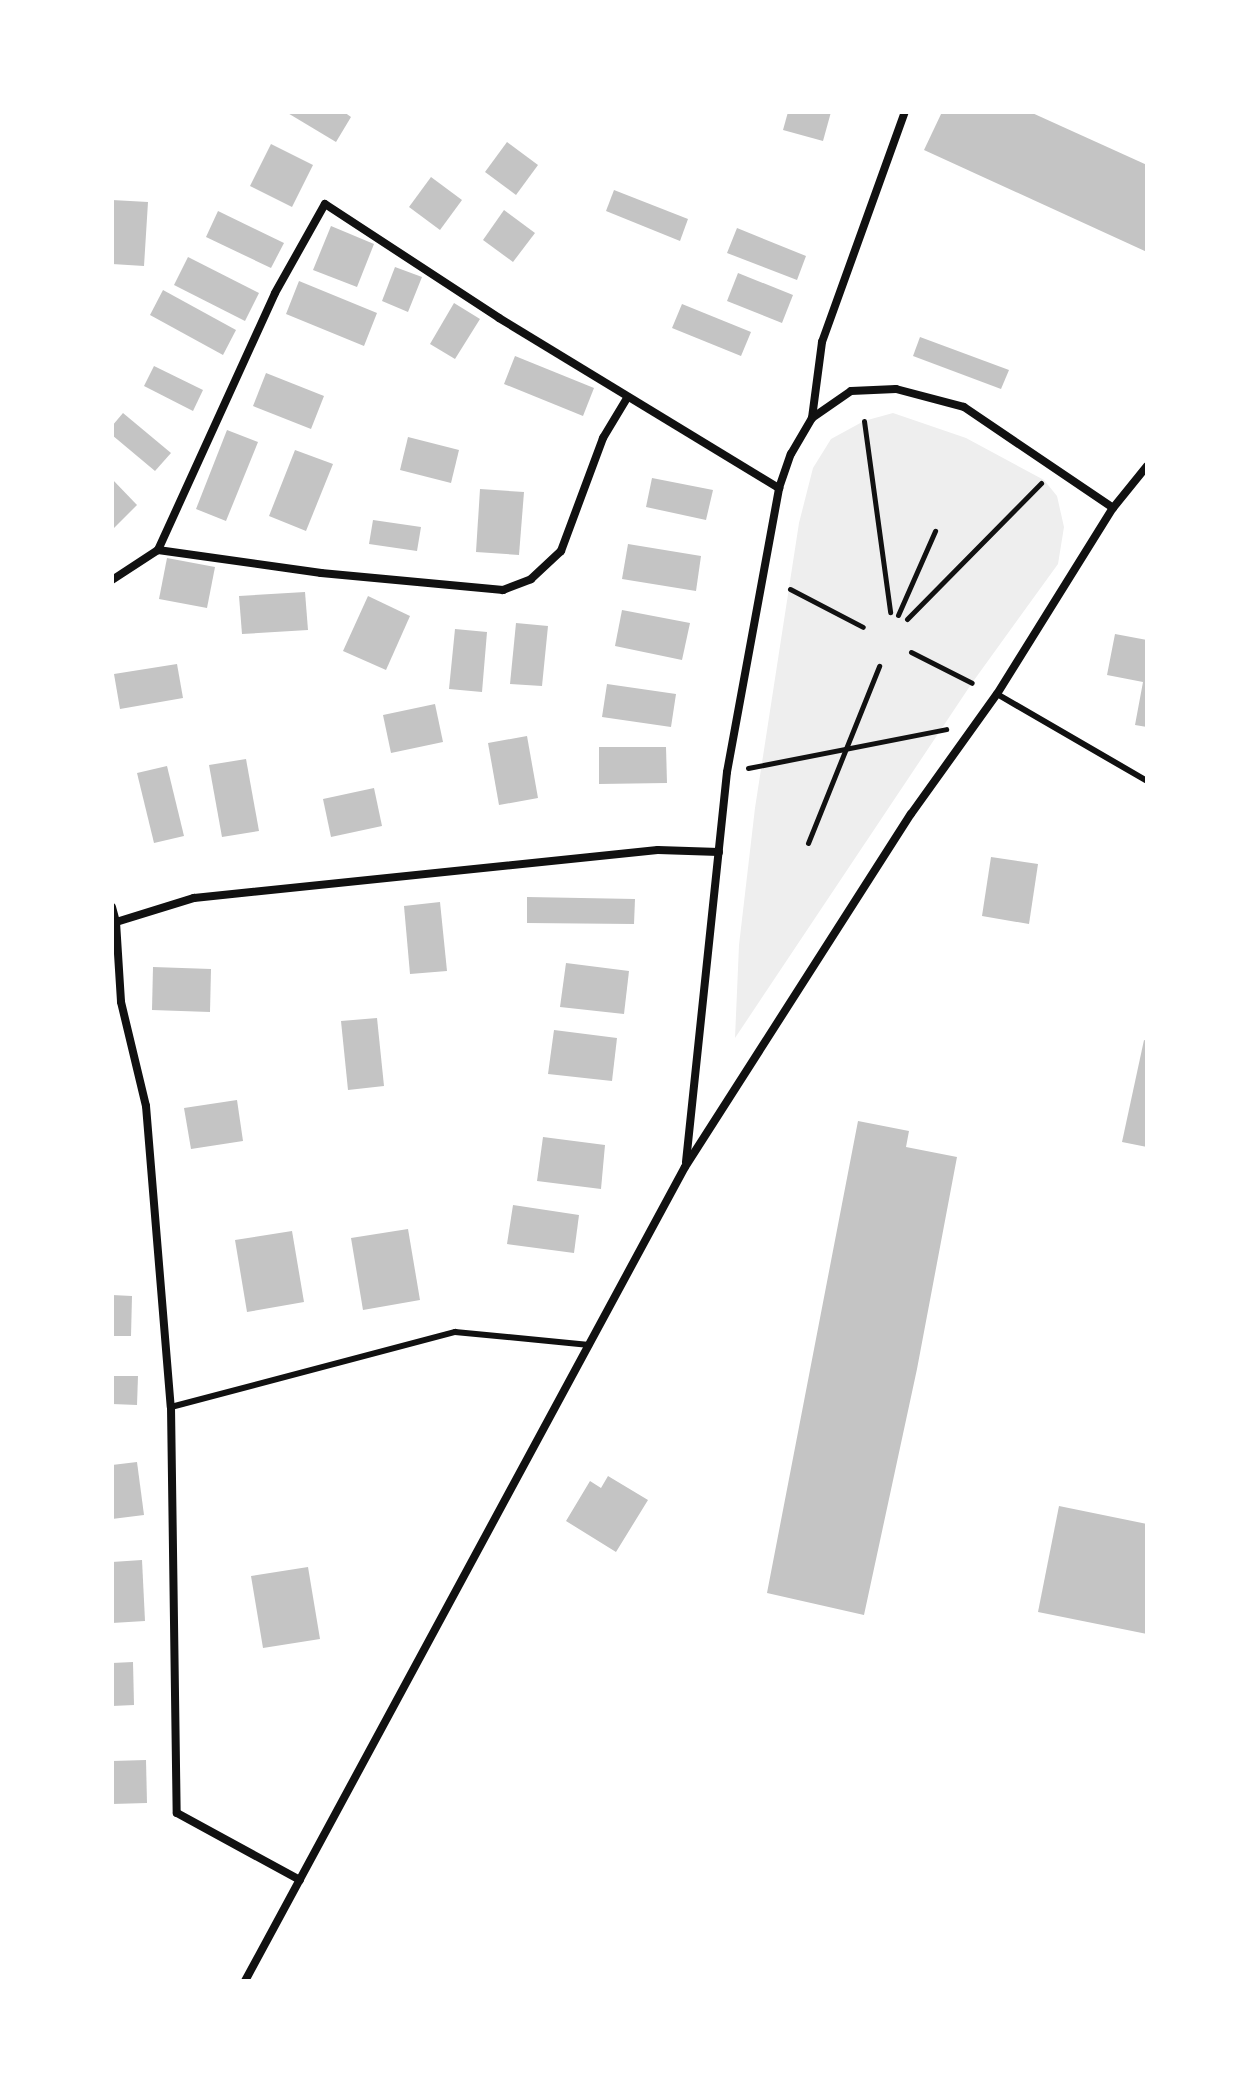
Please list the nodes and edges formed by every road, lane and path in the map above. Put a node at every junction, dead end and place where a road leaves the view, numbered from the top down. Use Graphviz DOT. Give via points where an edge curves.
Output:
graph roads {
  1 [pos="905,112"];
  2 [pos="627,398"];
  3 [pos="812,418"];
  4 [pos="864,421"];
  5 [pos="1147,466"];
  6 [pos="1044,480"];
  7 [pos="779,488"];
  8 [pos="1113,508"];
  9 [pos="935,531"];
  10 [pos="158,550"];
  11 [pos="112,580"];
  12 [pos="790,589"];
  13 [pos="890,612"];
  14 [pos="898,615"];
  15 [pos="907,619"];
  16 [pos="863,627"];
  17 [pos="911,652"];
  18 [pos="879,666"];
  19 [pos="972,683"];
  20 [pos="997,694"];
  21 [pos="978,722"];
  22 [pos="846,749"];
  23 [pos="727,772"];
  24 [pos="1147,781"];
  25 [pos="808,843"];
  26 [pos="719,852"];
  27 [pos="112,907"];
  28 [pos="114,923"];
  29 [pos="685,1167"];
  30 [pos="589,1345"];
  31 [pos="171,1407"];
  32 [pos="300,1880"];
  33 [pos="245,1981"];
  1 -- 3 [label="street" via="822,342"];
  2 -- 7 [label="street"];
  2 -- 10 [label="street" via="603,438 561,551 531,579 503,590 321,573"];
  2 -- 10 [label="street" via="325,204 275,293"];
  3 -- 7 [label="street"];
  3 -- 8 [label="street" via="851,391 896,389 964,407"];
  4 -- 13 [label="path"];
  5 -- 8 [label="street"];
  6 -- 15 [label="path"];
  7 -- 23 [label="street"];
  8 -- 20 [label="street"];
  9 -- 14 [label="path"];
  10 -- 11 [label="street"];
  12 -- 16 [label="path"];
  17 -- 19 [label="path"];
  18 -- 22 [label="path"];
  20 -- 21 [label="street"];
  20 -- 24 [label="lane"];
  21 -- 22 [label="path"];
  21 -- 29 [label="street" via="911,814"];
  22 -- 23 [label="path"];
  22 -- 25 [label="path"];
  23 -- 26 [label="street"];
  26 -- 28 [label="street" via="658,850 194,898"];
  26 -- 29 [label="street"];
  27 -- 28 [label="street"];
  28 -- 31 [label="street" via="121,1002 146,1106"];
  29 -- 30 [label="street"];
  30 -- 31 [label="lane" via="455,1332"];
  30 -- 32 [label="street"];
  31 -- 32 [label="street" via="177,1813"];
  32 -- 33 [label="street"];
}
